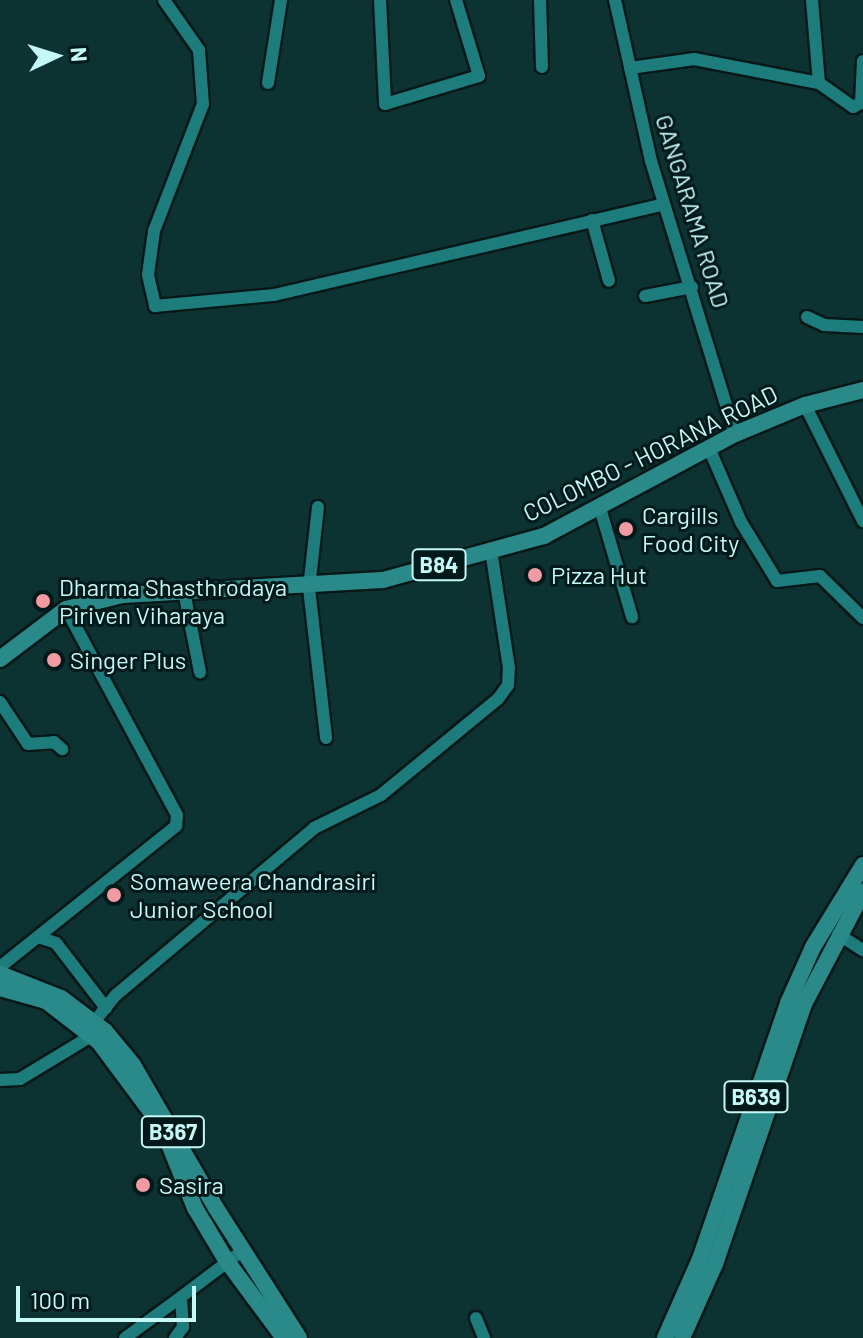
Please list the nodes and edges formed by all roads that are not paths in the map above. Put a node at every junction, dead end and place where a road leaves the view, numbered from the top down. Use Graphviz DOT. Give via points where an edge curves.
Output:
graph roads {
  1 [pos="164,0"];
  2 [pos="281,0"];
  3 [pos="380,0"];
  4 [pos="456,0"];
  5 [pos="540,0"];
  6 [pos="615,0"];
  7 [pos="812,0"];
  8 [pos="863,61"];
  9 [pos="542,67"];
  10 [pos="630,68"];
  11 [pos="268,83"];
  12 [pos="819,83"];
  13 [pos="664,204"];
  14 [pos="592,220"];
  15 [pos="609,281"];
  16 [pos="692,287"];
  17 [pos="645,296"];
  18 [pos="807,317"];
  19 [pos="863,327"];
  20 [pos="863,390"];
  21 [pos="805,405"];
  22 [pos="735,434"];
  23 [pos="709,448"];
  24 [pos="318,507"];
  25 [pos="600,508"];
  26 [pos="863,521"];
  27 [pos="491,551"];
  28 [pos="309,588"];
  29 [pos="184,591"];
  30 [pos="66,609"];
  31 [pos="632,617"];
  32 [pos="863,618"];
  33 [pos="0,659"];
  34 [pos="200,672"];
  35 [pos="0,702"];
  36 [pos="326,738"];
  37 [pos="62,749"];
  38 [pos="863,865"];
  39 [pos="863,892"];
  40 [pos="838,934"];
  41 [pos="38,937"];
  42 [pos="863,950"];
  43 [pos="0,967"];
  44 [pos="0,974"];
  45 [pos="0,988"];
  46 [pos="106,1008"];
  47 [pos="92,1029"];
  48 [pos="0,1080"];
  49 [pos="242,1251"];
  50 [pos="226,1260"];
  51 [pos="181,1297"];
  52 [pos="476,1318"];
  53 [pos="125,1338"];
  54 [pos="175,1338"];
  55 [pos="284,1338"];
  56 [pos="299,1338"];
  57 [pos="484,1338"];
  58 [pos="665,1338"];
  59 [pos="682,1338"];
  1 -- 14 [label="street" via="199,50 203,104 154,231 148,275 155,306 274,295"];
  2 -- 11 [label="street"];
  3 -- 4 [label="street" via="385,104 479,76"];
  5 -- 9 [label="street"];
  6 -- 10 [label="street, GANGARAMA ROAD"];
  7 -- 12 [label="street"];
  8 -- 12 [label="street" via="858,107"];
  10 -- 12 [label="street" via="694,59"];
  10 -- 13 [label="street, GANGARAMA ROAD"];
  13 -- 14 [label="street"];
  13 -- 16 [label="street, GANGARAMA ROAD"];
  14 -- 15 [label="street"];
  16 -- 17 [label="street"];
  16 -- 22 [label="street, GANGARAMA ROAD"];
  18 -- 19 [label="street" via="824,325"];
  20 -- 21 [label="main road, COLOMBO - HORANA ROAD / B84"];
  21 -- 22 [label="main road, COLOMBO - HORANA ROAD / B84"];
  21 -- 26 [label="street"];
  22 -- 23 [label="main road, COLOMBO - HORANA ROAD / B84"];
  23 -- 25 [label="main road, COLOMBO - HORANA ROAD / B84"];
  23 -- 32 [label="street" via="741,522 777,581 820,576"];
  24 -- 28 [label="street"];
  25 -- 27 [label="main road, COLOMBO - HORANA ROAD / B84" via="544,536"];
  25 -- 31 [label="street"];
  27 -- 28 [label="main road, COLOMBO - HORANA ROAD / B84" via="383,580"];
  27 -- 46 [label="street" via="509,668 508,685 498,699 381,795 314,828"];
  28 -- 29 [label="main road, COLOMBO - HORANA ROAD / B84"];
  28 -- 36 [label="street"];
  29 -- 30 [label="main road, COLOMBO - HORANA ROAD / B84" via="122,595"];
  29 -- 34 [label="street"];
  30 -- 33 [label="main road, COLOMBO - HORANA ROAD / B84"];
  30 -- 41 [label="street" via="170,802 176,826"];
  35 -- 37 [label="street" via="28,744 54,742"];
  38 -- 58 [label="main road, B639" via="813,947 788,1003 700,1259"];
  39 -- 40 [label="main road, B639"];
  40 -- 42 [label="street"];
  40 -- 59 [label="main road, B639" via="804,1004 715,1264"];
  41 -- 43 [label="street"];
  41 -- 46 [label="street" via="56,943"];
  44 -- 47 [label="main road, B367" via="61,998"];
  45 -- 47 [label="main road, B367" via="46,1001"];
  46 -- 47 [label="street"];
  47 -- 48 [label="street" via="20,1079"];
  47 -- 49 [label="main road, B367" via="152,1090"];
  47 -- 50 [label="main road, B367" via="146,1103"];
  49 -- 50 [label="street"];
  49 -- 56 [label="main road, B367"];
  50 -- 51 [label="street"];
  50 -- 55 [label="main road, B367"];
  51 -- 53 [label="street"];
  51 -- 54 [label="street" via="183,1327"];
  52 -- 57 [label="street"];
}
